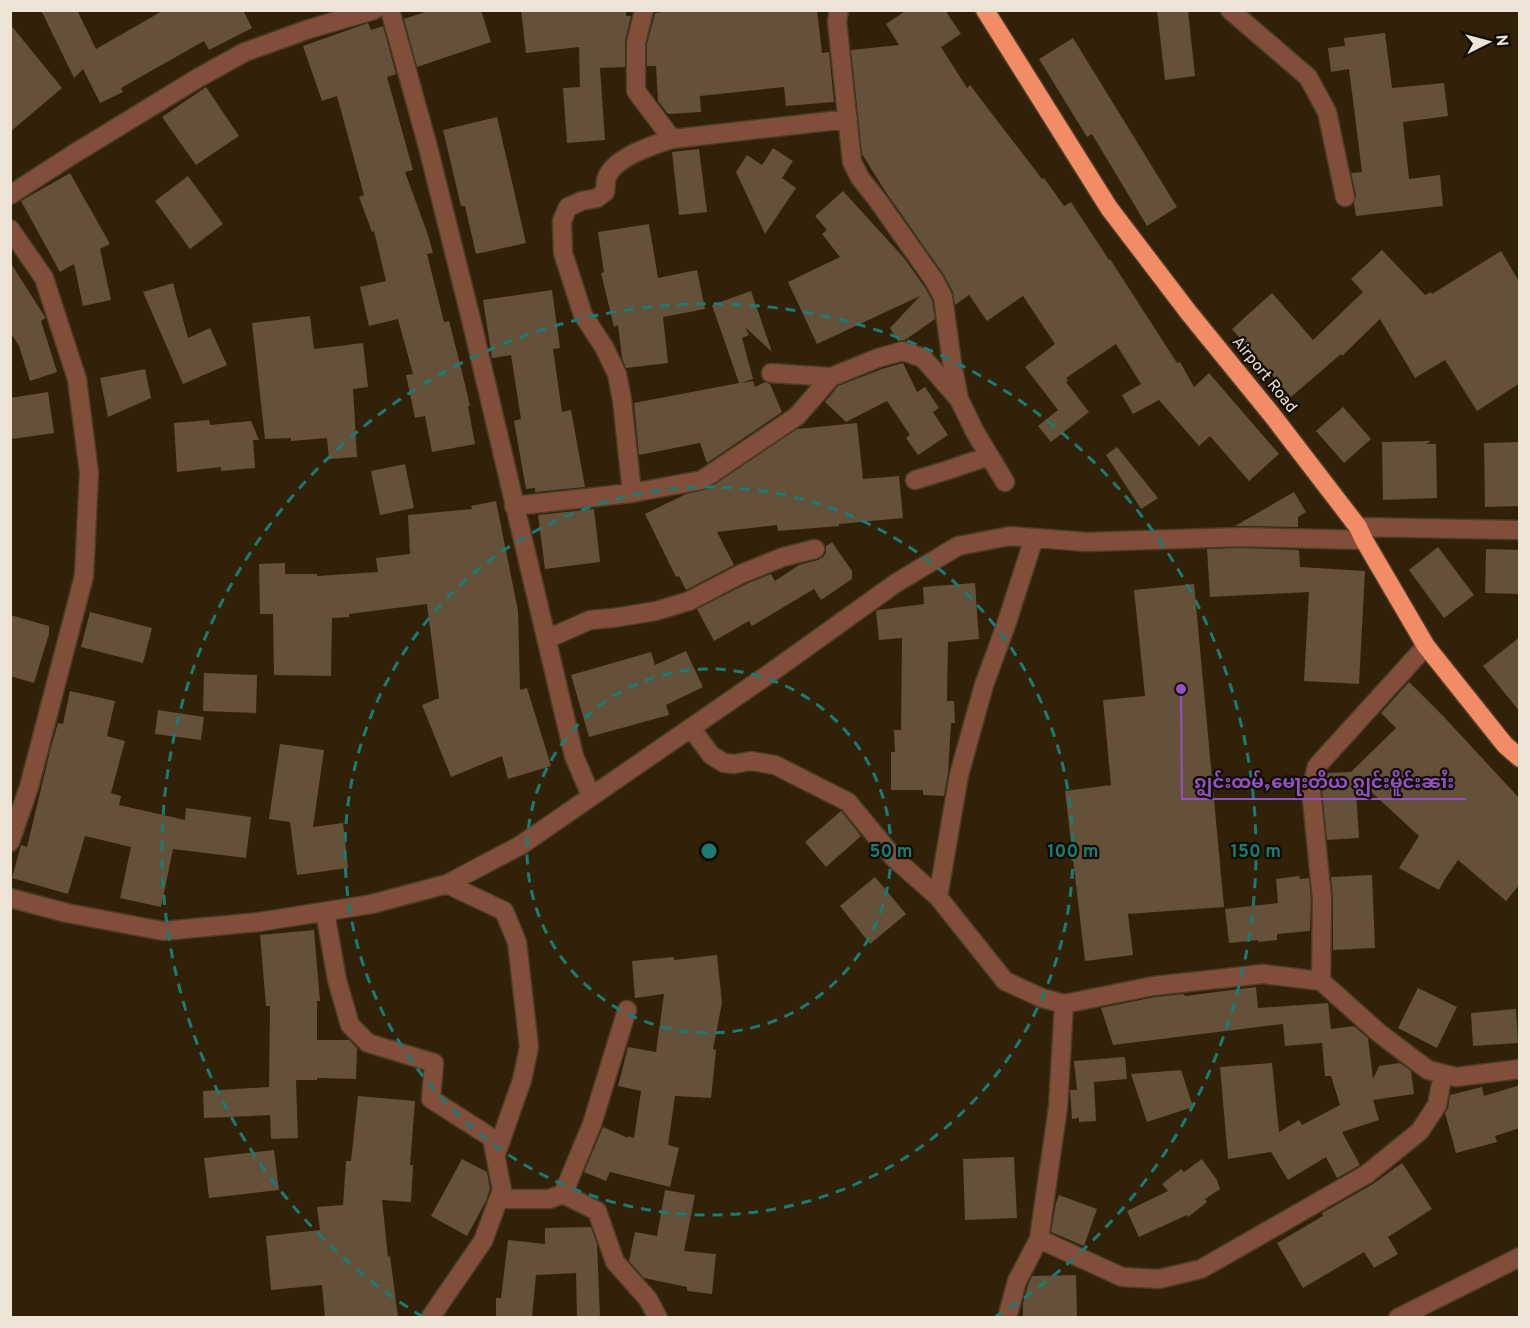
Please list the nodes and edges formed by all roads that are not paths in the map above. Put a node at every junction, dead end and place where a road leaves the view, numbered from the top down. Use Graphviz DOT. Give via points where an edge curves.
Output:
graph roads {
  1 [pos="374,10"];
  2 [pos="390,10"];
  3 [pos="644,10"];
  4 [pos="839,10"];
  5 [pos="984,10"];
  6 [pos="1230,10"];
  7 [pos="848,119"];
  8 [pos="672,139"];
  9 [pos="10,195"];
  10 [pos="1345,197"];
  11 [pos="10,229"];
  12 [pos="771,373"];
  13 [pos="831,377"];
  14 [pos="959,399"];
  15 [pos="989,456"];
  16 [pos="915,480"];
  17 [pos="1005,482"];
  18 [pos="632,493"];
  19 [pos="514,506"];
  20 [pos="1520,530"];
  21 [pos="1361,534"];
  22 [pos="1034,538"];
  23 [pos="815,549"];
  24 [pos="547,639"];
  25 [pos="1426,646"];
  26 [pos="691,728"];
  27 [pos="1520,758"];
  28 [pos="591,796"];
  29 [pos="10,842"];
  30 [pos="447,884"];
  31 [pos="938,897"];
  32 [pos="10,898"];
  33 [pos="325,912"];
  34 [pos="1320,981"];
  35 [pos="1064,1004"];
  36 [pos="627,1010"];
  37 [pos="1520,1069"];
  38 [pos="1443,1074"];
  39 [pos="496,1154"];
  40 [pos="563,1194"];
  41 [pos="499,1199"];
  42 [pos="1039,1239"];
  43 [pos="1520,1257"];
  44 [pos="430,1317"];
  45 [pos="658,1317"];
  46 [pos="1007,1317"];
  47 [pos="1398,1317"];
  1 -- 9 [label="street" via="245,52"];
  2 -- 19 [label="street" via="434,170"];
  3 -- 8 [label="street" via="636,43 636,91"];
  4 -- 7 [label="street"];
  5 -- 21 [label="highway, Airport Road" via="1109,208"];
  6 -- 10 [label="street" via="1308,77 1327,112"];
  7 -- 8 [label="street"];
  7 -- 14 [label="street" via="852,162 860,178 943,297"];
  8 -- 18 [label="street" via="630,155 607,177 605,192 568,207 562,221 563,254 583,315 617,374"];
  11 -- 29 [label="street" via="44,278 74,368 89,472 84,576 29,787"];
  12 -- 13 [label="street"];
  13 -- 14 [label="street" via="903,351 923,358"];
  13 -- 18 [label="street" via="797,416 702,480"];
  14 -- 15 [label="street"];
  15 -- 16 [label="street"];
  15 -- 17 [label="street"];
  18 -- 19 [label="street"];
  19 -- 24 [label="street"];
  20 -- 21 [label="street"];
  21 -- 22 [label="street" via="1087,542"];
  21 -- 25 [label="highway, Airport Road"];
  22 -- 26 [label="street" via="1010,536 958,546 896,583"];
  22 -- 31 [label="street" via="984,685 959,775"];
  23 -- 24 [label="street" via="741,574 689,601 656,611 590,620"];
  24 -- 28 [label="street" via="574,756"];
  25 -- 27 [label="highway, Airport Road" via="1505,745"];
  25 -- 34 [label="street" via="1317,765 1311,790 1323,900"];
  26 -- 28 [label="street"];
  26 -- 31 [label="street" via="711,755 724,763 751,761 775,765 848,802 894,858"];
  28 -- 30 [label="street" via="521,845"];
  30 -- 33 [label="street"];
  30 -- 39 [label="street" via="504,911 517,942 529,1047 522,1080"];
  31 -- 35 [label="street" via="1005,981"];
  32 -- 33 [label="street" via="163,931"];
  33 -- 39 [label="street" via="350,1025 368,1043 434,1063 431,1099 492,1138"];
  34 -- 35 [label="street" via="1263,974 1154,986"];
  34 -- 38 [label="street" via="1428,1071"];
  35 -- 42 [label="street" via="1058,1107"];
  36 -- 40 [label="street" via="592,1124"];
  37 -- 38 [label="street" via="1456,1077"];
  38 -- 42 [label="street" via="1437,1105 1420,1131 1367,1174 1201,1269 1160,1279 1122,1277"];
  39 -- 41 [label="street" via="502,1190"];
  40 -- 41 [label="street" via="549,1199"];
  40 -- 45 [label="street" via="597,1212 615,1262 648,1299"];
  41 -- 44 [label="street" via="483,1241"];
  42 -- 46 [label="street" via="1017,1281"];
  43 -- 47 [label="street"];
}
